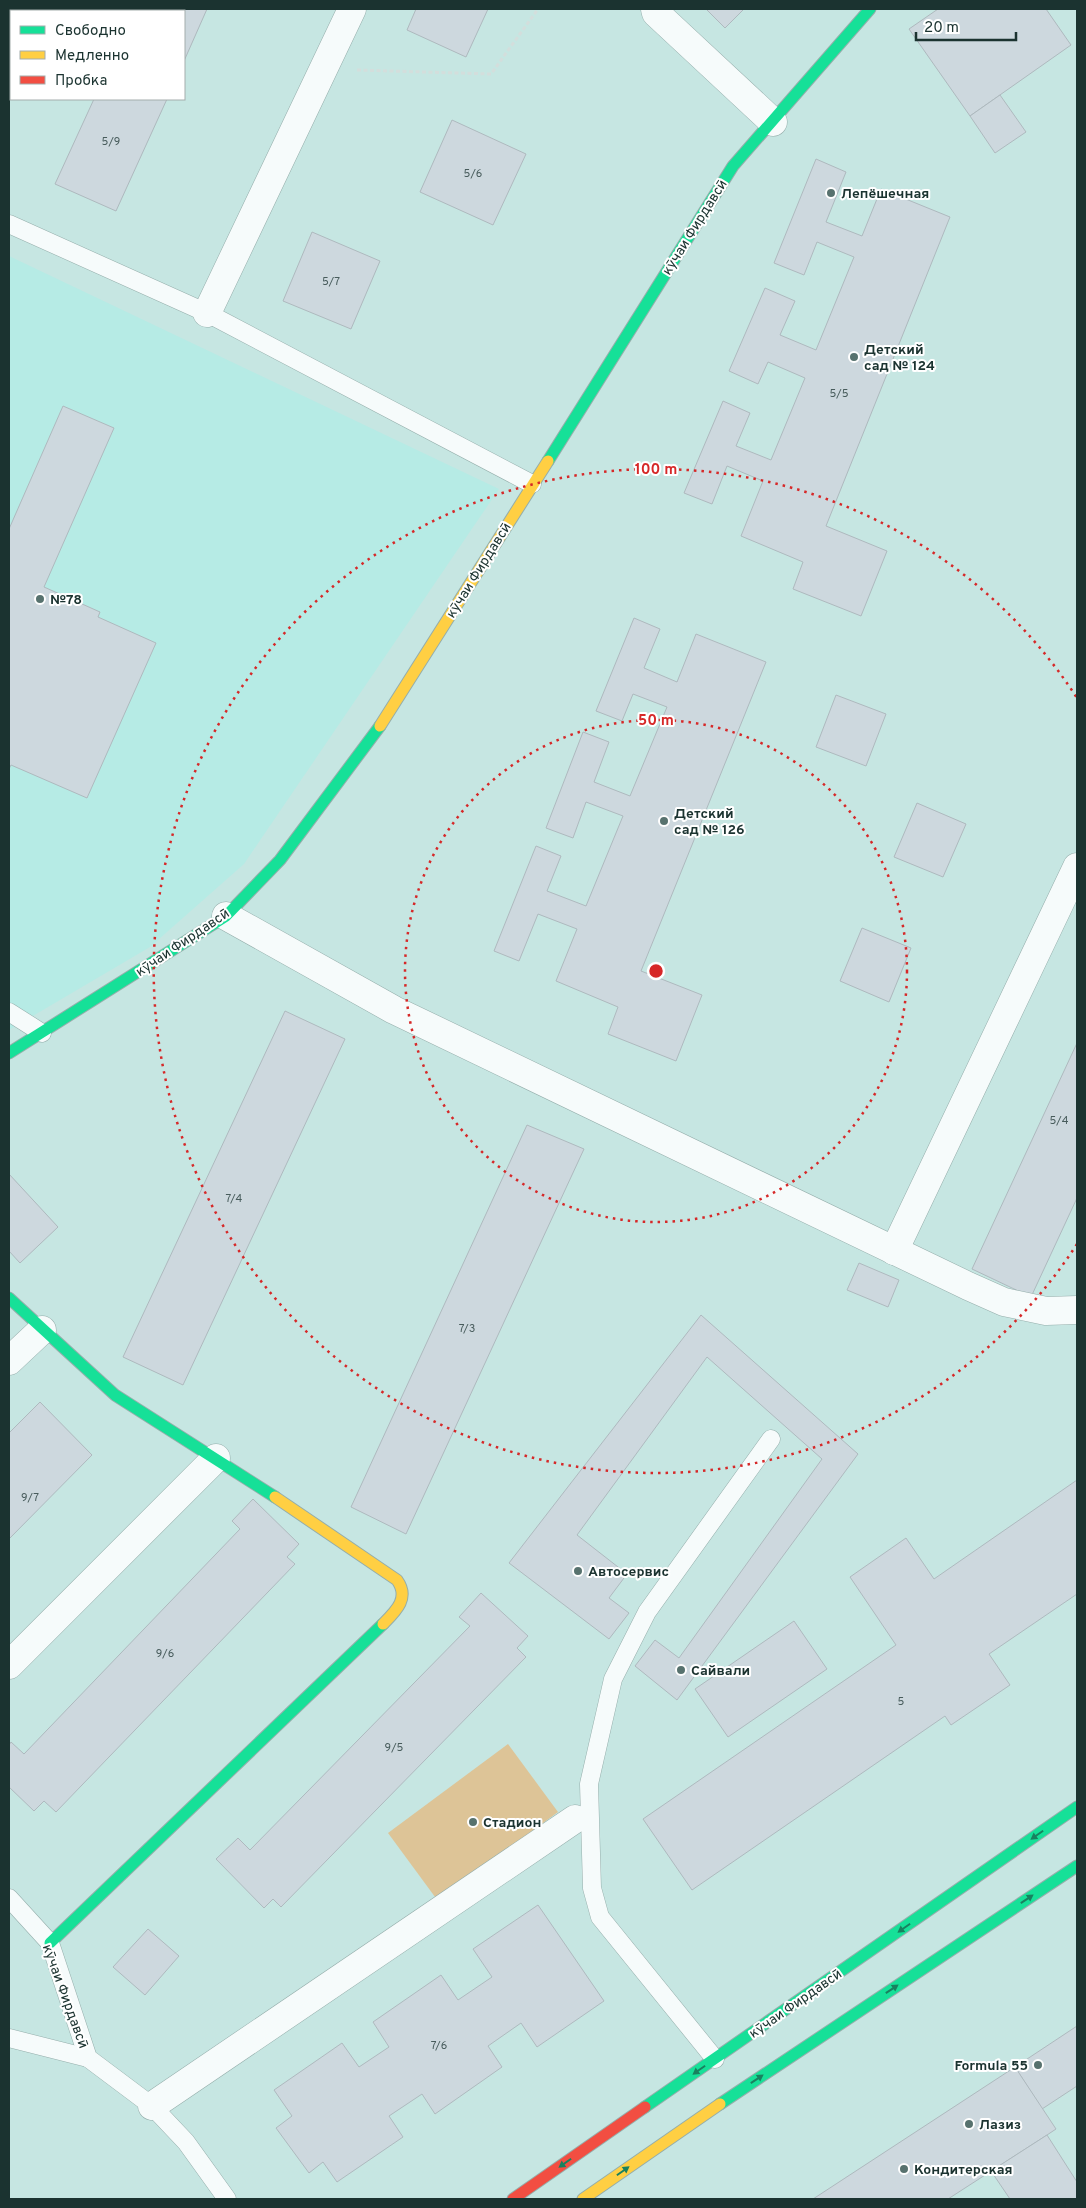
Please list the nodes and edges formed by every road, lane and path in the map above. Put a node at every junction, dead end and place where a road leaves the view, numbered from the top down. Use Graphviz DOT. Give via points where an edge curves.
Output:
graph roads {
  1 [pos="352,9"];
  2 [pos="538,9"];
  3 [pos="655,9"];
  4 [pos="870,9"];
  5 [pos="324,69"];
  6 [pos="773,122"];
  7 [pos="9,224"];
  8 [pos="208,313"];
  9 [pos="532,484"];
  10 [pos="1077,867"];
  11 [pos="226,916"];
  12 [pos="9,1012"];
  13 [pos="42,1033"];
  14 [pos="9,1053"];
  15 [pos="894,1251"];
  16 [pos="9,1298"];
  17 [pos="1077,1310"];
  18 [pos="42,1330"];
  19 [pos="9,1361"];
  20 [pos="771,1439"];
  21 [pos="216,1458"];
  22 [pos="9,1665"];
  23 [pos="1077,1807"];
  24 [pos="576,1819"];
  25 [pos="1077,1867"];
  26 [pos="9,1898"];
  27 [pos="50,1943"];
  28 [pos="9,2038"];
  29 [pos="88,2058"];
  30 [pos="715,2059"];
  31 [pos="152,2106"];
  32 [pos="227,2199"];
  33 [pos="513,2199"];
  34 [pos="583,2199"];
  1 -- 5 [label="street"];
  2 -- 5 [label="path" via="492,74"];
  3 -- 6 [label="street"];
  4 -- 6 [label="street, кӯчаи Фирдавсӣ"];
  5 -- 8 [label="street"];
  6 -- 9 [label="street, кӯчаи Фирдавсӣ" via="733,166"];
  7 -- 8 [label="lane"];
  8 -- 9 [label="lane"];
  9 -- 11 [label="street, кӯчаи Фирдавсӣ" via="392,709 280,860"];
  10 -- 15 [label="street"];
  11 -- 13 [label="street, кӯчаи Фирдавсӣ"];
  11 -- 15 [label="street" via="394,1010"];
  12 -- 13 [label="lane"];
  13 -- 14 [label="street, кӯчаи Фирдавсӣ"];
  15 -- 17 [label="street" via="1004,1302 1046,1311"];
  16 -- 18 [label="street"];
  18 -- 19 [label="street"];
  18 -- 21 [label="street" via="114,1395"];
  20 -- 30 [label="lane" via="647,1612 613,1679 589,1784 592,1888 600,1917"];
  21 -- 22 [label="street"];
  21 -- 27 [label="street" via="393,1575 402,1585 404,1594 398,1609"];
  23 -- 30 [label="street, кӯчаи Фирдавсӣ, one-way"];
  24 -- 31 [label="street"];
  34 -- 25 [label="street, one-way"];
  26 -- 27 [label="lane, кӯчаи Фирдавсӣ"];
  27 -- 29 [label="lane, кӯчаи Фирдавсӣ"];
  28 -- 29 [label="lane"];
  29 -- 31 [label="lane, кӯчаи Фирдавсӣ"];
  30 -- 33 [label="street, кӯчаи Фирдавсӣ, one-way"];
  31 -- 32 [label="lane, кӯчаи Фирдавсӣ" via="186,2142"];
}
